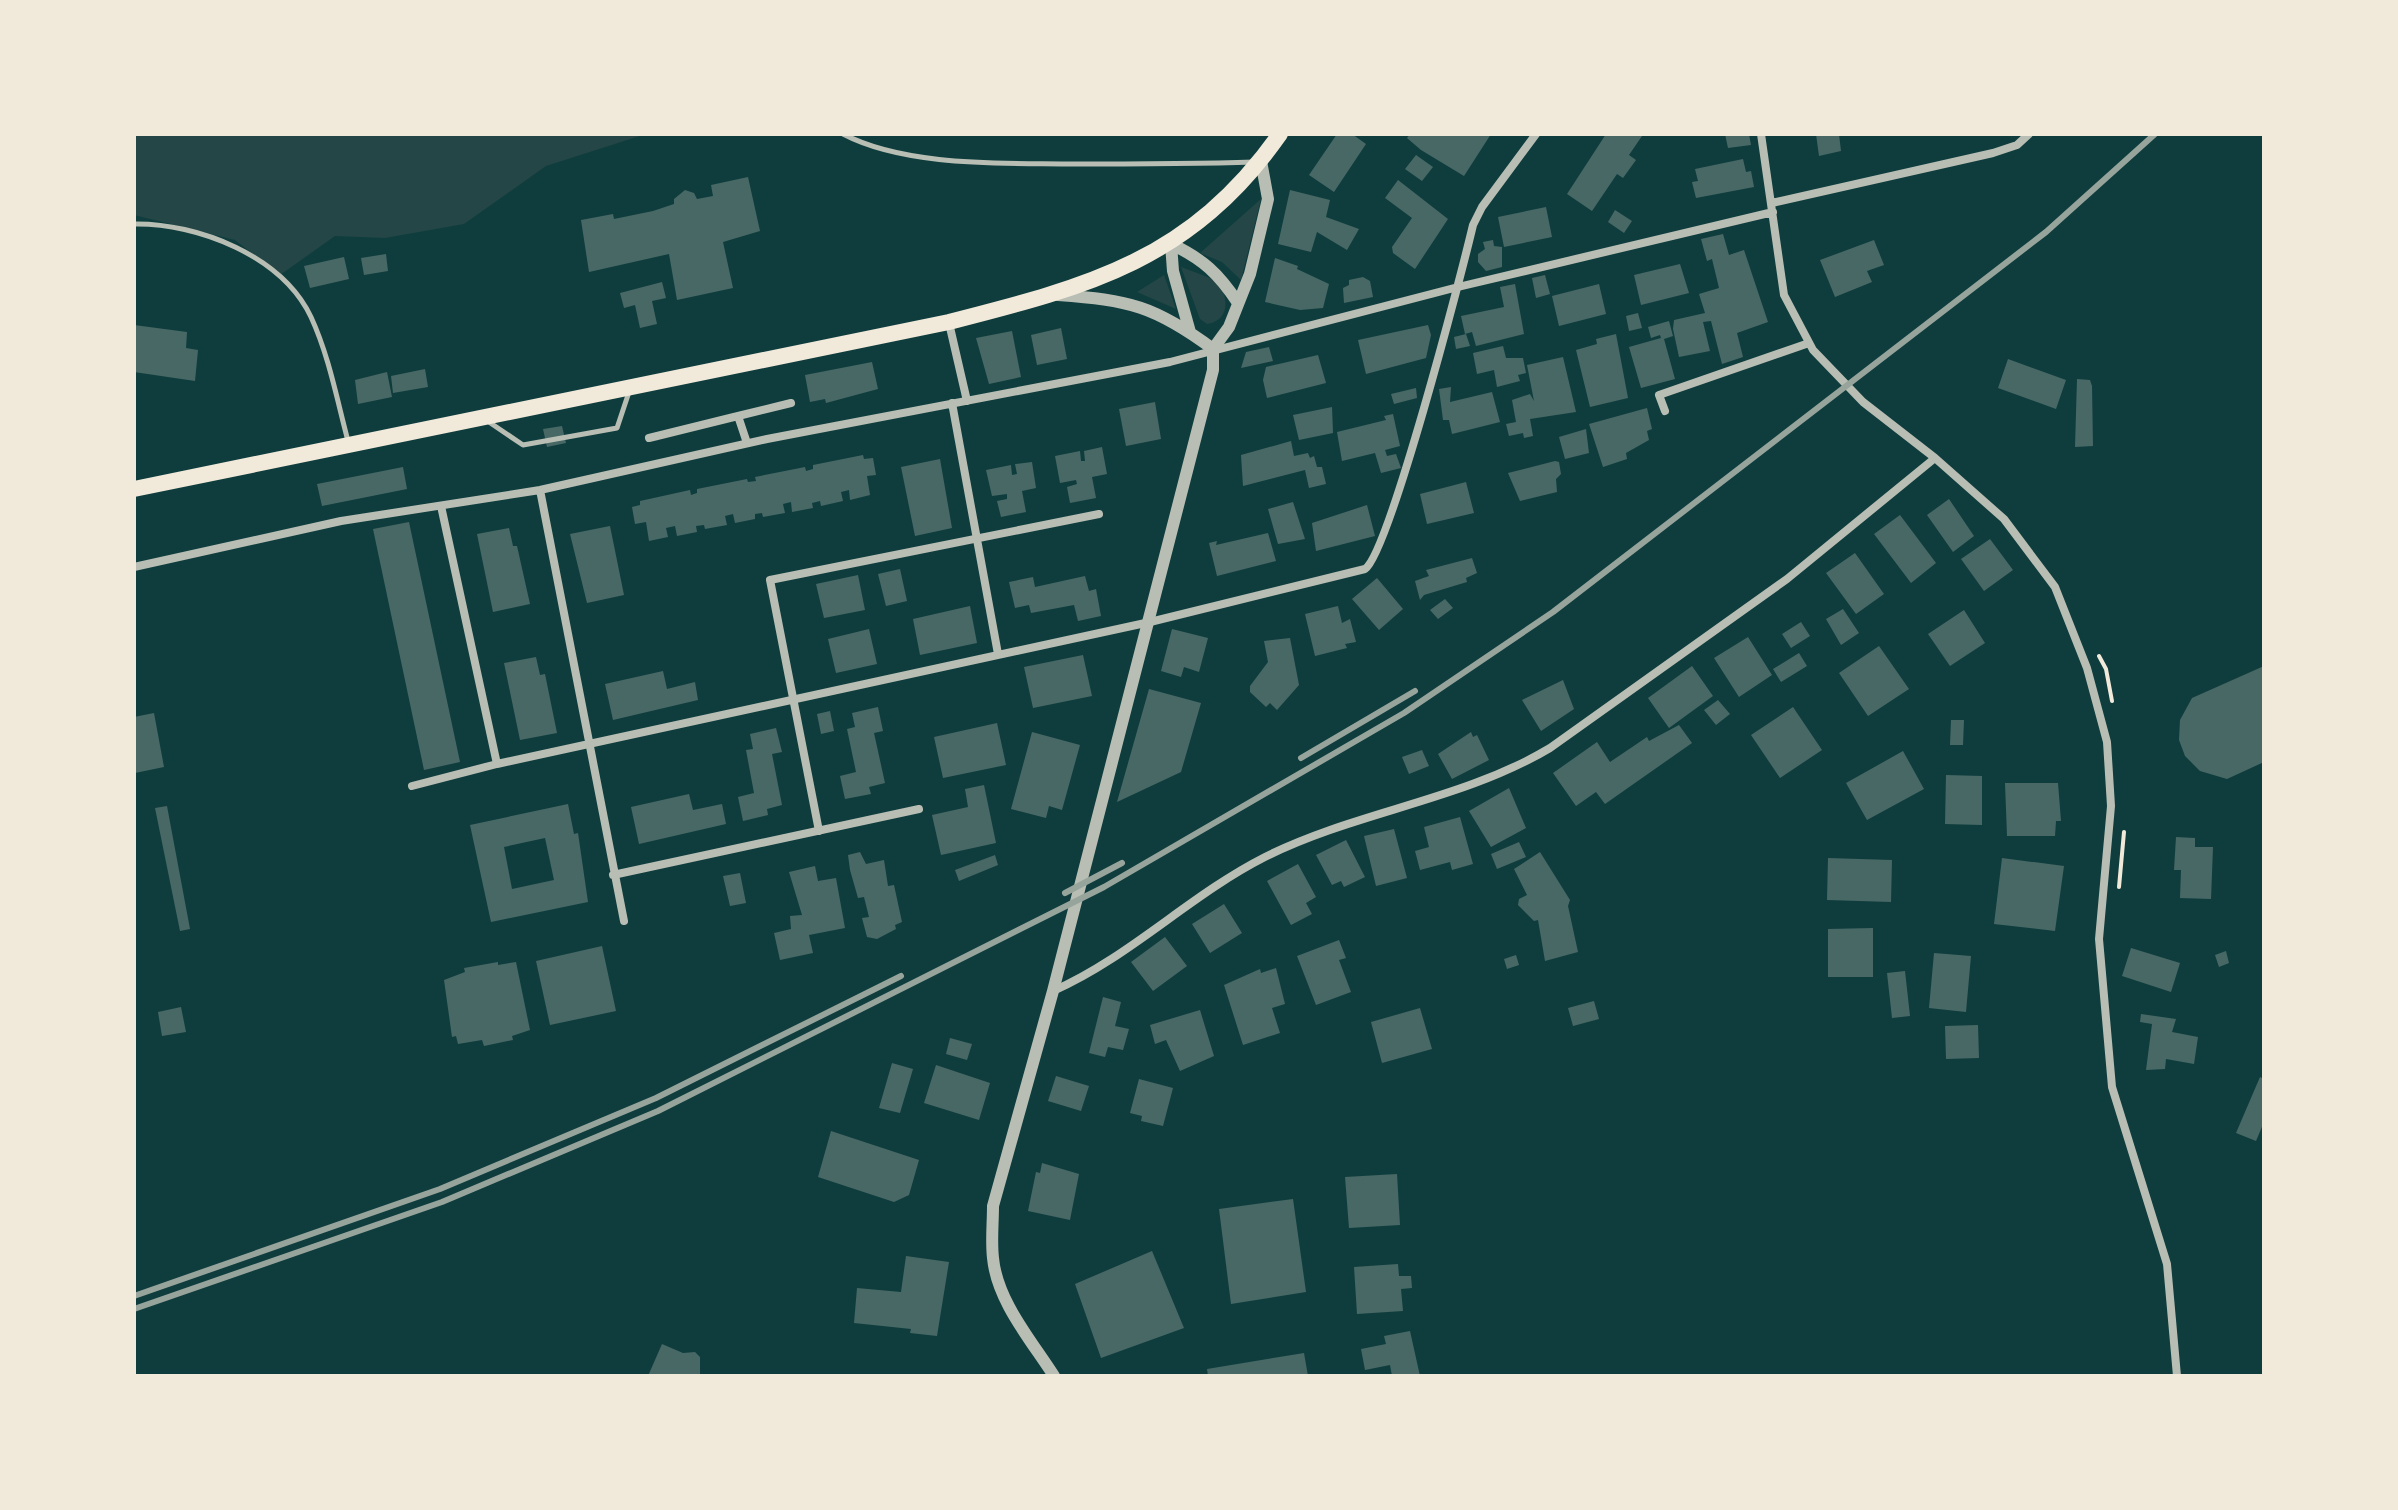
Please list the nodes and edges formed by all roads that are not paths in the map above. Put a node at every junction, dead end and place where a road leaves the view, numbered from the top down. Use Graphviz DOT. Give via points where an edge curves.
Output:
graph roads {
  1 [pos="843,134"];
  2 [pos="1280,134"];
  3 [pos="1536,134"];
  4 [pos="1761,134"];
  5 [pos="2029,134"];
  6 [pos="1261,161"];
  7 [pos="1772,207"];
  8 [pos="134,224"];
  9 [pos="1171,244"];
  10 [pos="1458,287"];
  11 [pos="1056,295"];
  12 [pos="1238,303"];
  13 [pos="949,322"];
  14 [pos="1190,332"];
  15 [pos="1811,346"];
  16 [pos="1213,349"];
  17 [pos="632,386"];
  18 [pos="967,401"];
  19 [pos="791,403"];
  20 [pos="952,403"];
  21 [pos="1665,411"];
  22 [pos="738,416"];
  23 [pos="482,418"];
  24 [pos="649,438"];
  25 [pos="747,443"];
  26 [pos="349,444"];
  27 [pos="1935,458"];
  28 [pos="134,489"];
  29 [pos="540,490"];
  30 [pos="441,506"];
  31 [pos="1099,514"];
  32 [pos="978,539"];
  33 [pos="134,567"];
  34 [pos="1150,622"];
  35 [pos="998,654"];
  36 [pos="791,701"];
  37 [pos="590,744"];
  38 [pos="497,764"];
  39 [pos="412,786"];
  40 [pos="919,809"];
  41 [pos="819,831"];
  42 [pos="613,875"];
  43 [pos="624,921"];
  44 [pos="1053,991"];
  45 [pos="1054,1376"];
  46 [pos="2177,1376"];
  1 -- 6 [label="lane" via="958,162 1149,166"];
  2 -- 6 [label="main road"];
  3 -- 10 [label="street" via="1482,207"];
  4 -- 7 [label="street"];
  5 -- 7 [label="street" via="2017,145 1993,153"];
  6 -- 9 [label="main road"];
  6 -- 12 [label="street" via="1268,199"];
  7 -- 10 [label="street"];
  7 -- 15 [label="street" via="1784,295"];
  8 -- 26 [label="lane" via="172,226 229,244 293,290 324,351"];
  9 -- 11 [label="main road" via="1127,268"];
  9 -- 12 [label="street" via="1202,259"];
  9 -- 14 [label="street"];
  10 -- 16 [label="street"];
  10 -- 34 [label="street" via="1372,565"];
  11 -- 13 [label="main road"];
  11 -- 14 [label="street" via="1137,304"];
  12 -- 16 [label="street"];
  13 -- 17 [label="main road"];
  13 -- 18 [label="street"];
  14 -- 16 [label="street"];
  15 -- 21 [label="street" via="1659,395"];
  15 -- 27 [label="street" via="1863,402"];
  16 -- 18 [label="street"];
  16 -- 34 [label="street" via="1213,370"];
  17 -- 23 [label="main road"];
  17 -- 23 [label="lane" via="617,428 523,445"];
  18 -- 20 [label="street"];
  19 -- 22 [label="street"];
  20 -- 25 [label="street"];
  20 -- 32 [label="street"];
  22 -- 24 [label="street"];
  22 -- 25 [label="street"];
  23 -- 26 [label="main road"];
  25 -- 29 [label="street"];
  26 -- 28 [label="main road"];
  27 -- 44 [label="street" via="1787,579 1514,770 1326,831 1264,858 1093,973"];
  27 -- 46 [label="street" via="2004,519 2055,587 2087,668 2107,742 2111,806 2099,939 2112,1087 2167,1264"];
  29 -- 30 [label="street"];
  29 -- 37 [label="street"];
  30 -- 33 [label="street" via="341,521"];
  30 -- 38 [label="street"];
  31 -- 32 [label="street"];
  32 -- 35 [label="street"];
  32 -- 36 [label="street" via="770,580"];
  34 -- 35 [label="street"];
  34 -- 44 [label="street"];
  35 -- 36 [label="street"];
  36 -- 37 [label="street"];
  36 -- 41 [label="street"];
  37 -- 38 [label="street"];
  37 -- 42 [label="street"];
  38 -- 39 [label="street"];
  40 -- 41 [label="street"];
  41 -- 42 [label="street"];
  42 -- 43 [label="street"];
  44 -- 45 [label="street" via="993,1206 993,1259 1016,1318"];
}
